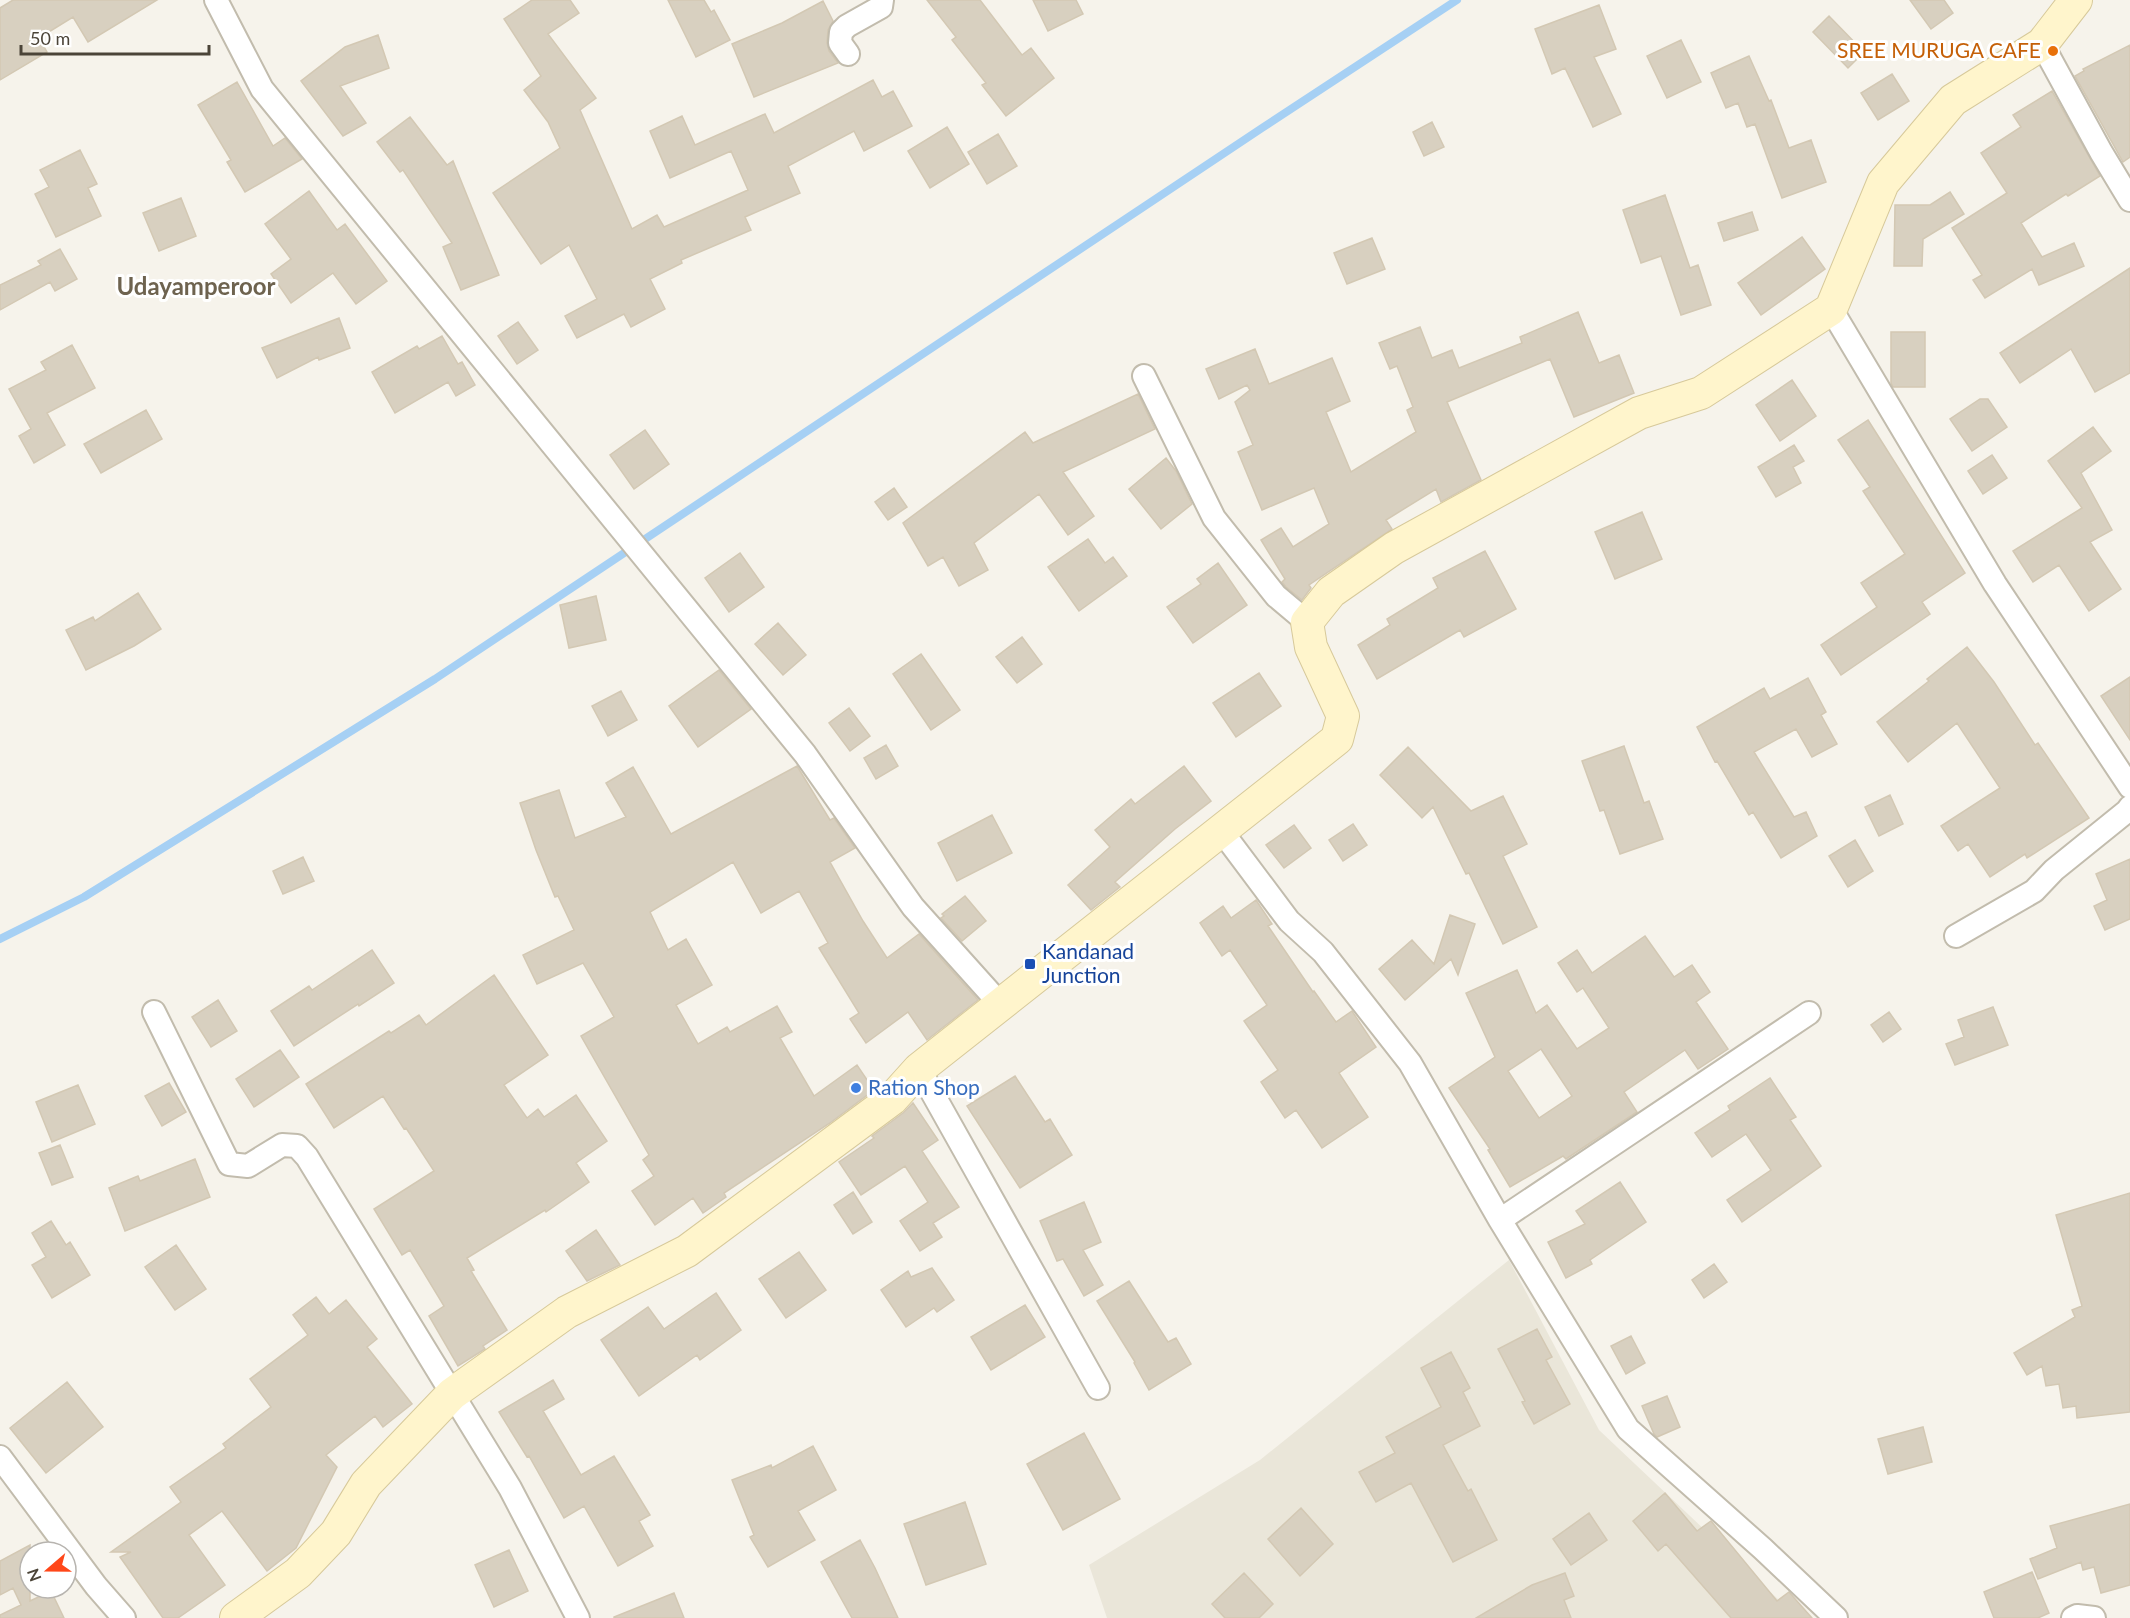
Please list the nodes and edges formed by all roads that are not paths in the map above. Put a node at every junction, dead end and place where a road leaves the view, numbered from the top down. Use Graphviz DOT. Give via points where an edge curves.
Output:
graph roads {
  1 [pos="216,0"];
  2 [pos="882,0"];
  3 [pos="2076,0"];
  4 [pos="2042,44"];
  5 [pos="848,54"];
  6 [pos="2130,200"];
  7 [pos="1831,309"];
  8 [pos="1144,376"];
  9 [pos="1306,622"];
  10 [pos="2130,787"];
  11 [pos="2130,807"];
  12 [pos="1220,829"];
  13 [pos="1956,936"];
  14 [pos="1001,1005"];
  15 [pos="154,1012"];
  16 [pos="1809,1013"];
  17 [pos="919,1068"];
  18 [pos="1500,1220"];
  19 [pos="1098,1388"];
  20 [pos="452,1394"];
  21 [pos="0,1457"];
  22 [pos="124,1618"];
  23 [pos="236,1618"];
  24 [pos="578,1618"];
  25 [pos="1836,1618"];
  26 [pos="2073,1618"];
  27 [pos="2094,1618"];
  1 -- 14 [label="street" via="262,89 805,754 913,907"];
  2 -- 5 [label="street" via="881,7 841,32 840,43"];
  3 -- 4 [label="main road"];
  4 -- 6 [label="street"];
  4 -- 7 [label="main road" via="1953,100 1883,183"];
  7 -- 9 [label="main road" via="1701,393 1639,413 1394,548 1331,592"];
  7 -- 10 [label="street" via="1995,584"];
  8 -- 9 [label="street" via="1214,518 1276,596"];
  9 -- 12 [label="main road" via="1311,647 1343,716 1337,739"];
  11 -- 13 [label="street" via="2034,891"];
  12 -- 14 [label="main road"];
  12 -- 18 [label="street" via="1289,921 1323,952 1410,1063"];
  14 -- 17 [label="main road"];
  15 -- 20 [label="street" via="230,1164 248,1166 282,1145 297,1146"];
  16 -- 18 [label="street"];
  17 -- 19 [label="street"];
  17 -- 20 [label="main road" via="892,1099 687,1251 567,1312"];
  18 -- 25 [label="street" via="1628,1429"];
  20 -- 23 [label="main road" via="366,1484 336,1533 298,1573"];
  20 -- 24 [label="street" via="510,1488"];
  21 -- 22 [label="street"];
  26 -- 27 [label="street"];
}
